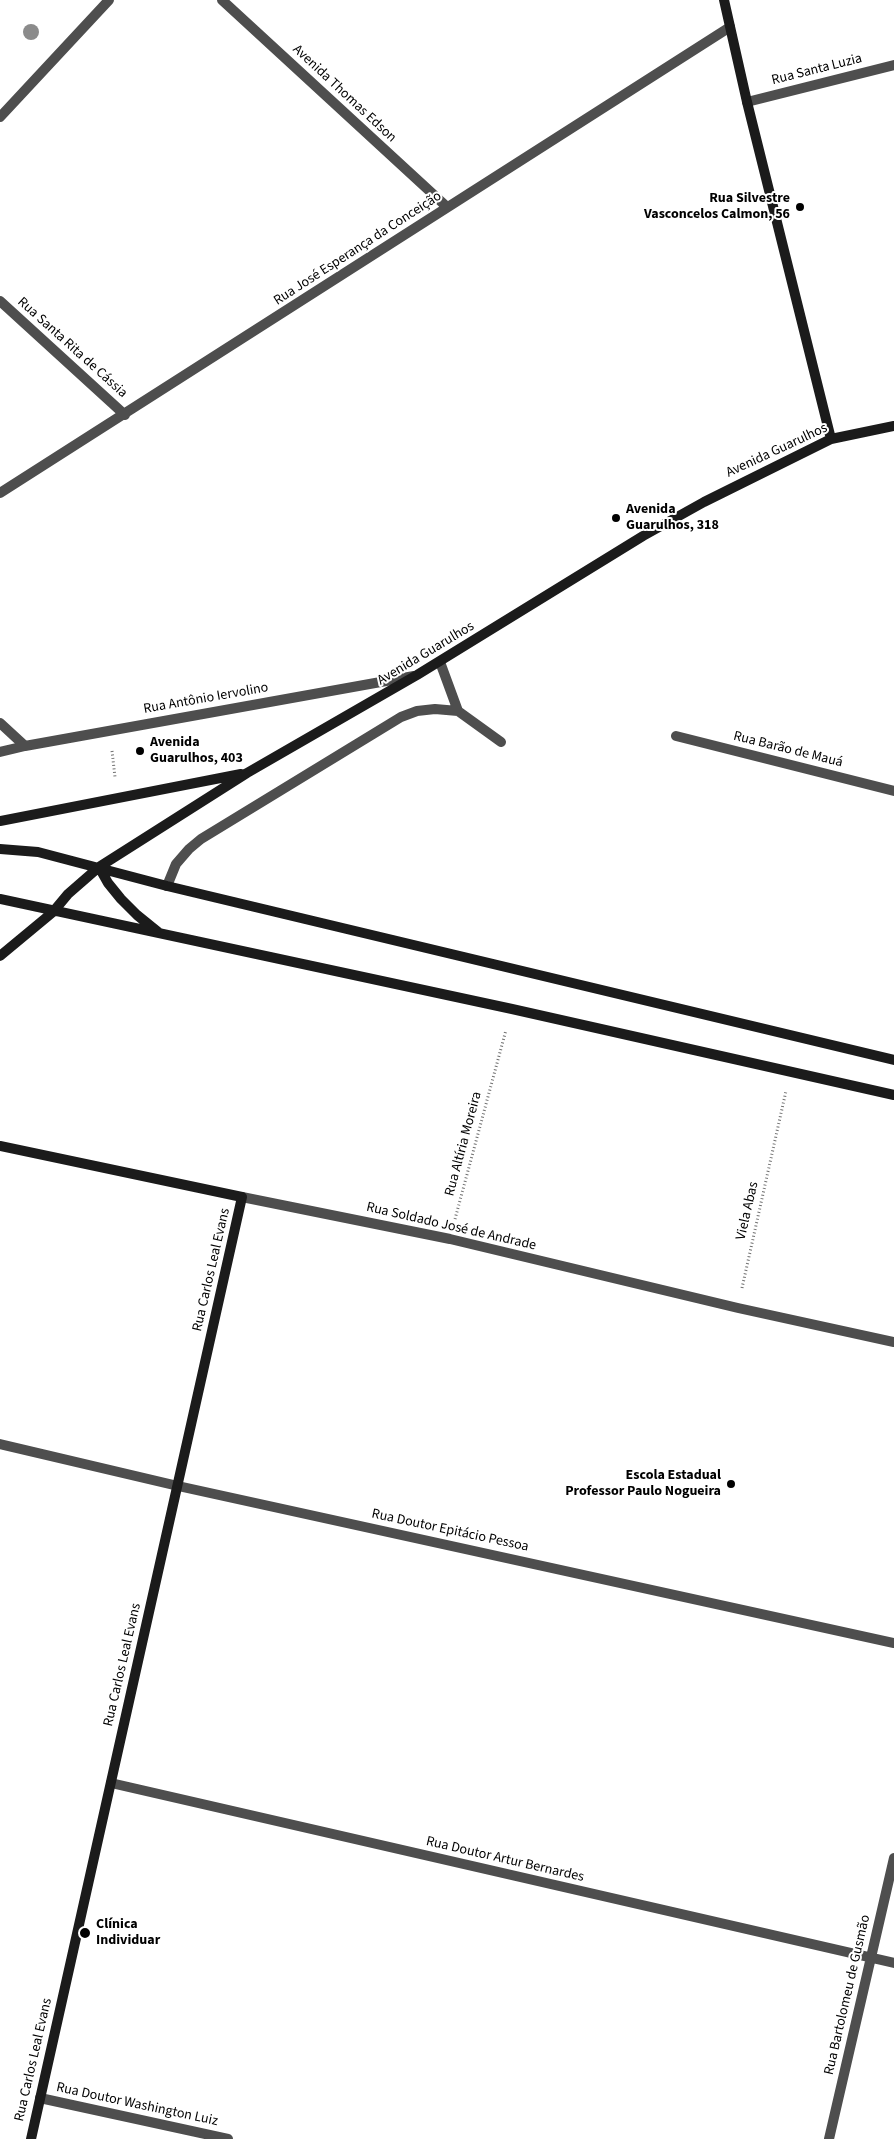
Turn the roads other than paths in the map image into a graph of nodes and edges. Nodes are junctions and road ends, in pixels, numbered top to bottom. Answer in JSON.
{"nodes":[{"id":1,"x":109,"y":0,"type":"edge"},
{"id":2,"x":222,"y":0,"type":"edge"},
{"id":3,"x":724,"y":0,"type":"edge"},
{"id":4,"x":730,"y":27,"type":"junction"},
{"id":5,"x":894,"y":65,"type":"edge"},
{"id":6,"x":747,"y":102,"type":"junction"},
{"id":7,"x":0,"y":117,"type":"edge"},
{"id":8,"x":447,"y":207,"type":"junction"},
{"id":9,"x":0,"y":301,"type":"edge"},
{"id":10,"x":125,"y":415,"type":"junction"},
{"id":11,"x":894,"y":426,"type":"edge"},
{"id":12,"x":831,"y":439,"type":"junction"},
{"id":13,"x":0,"y":493,"type":"edge"},
{"id":14,"x":440,"y":662,"type":"junction"},
{"id":15,"x":418,"y":675,"type":"junction"},
{"id":16,"x":458,"y":710,"type":"junction"},
{"id":17,"x":0,"y":723,"type":"edge"},
{"id":18,"x":676,"y":736,"type":"dead end"},
{"id":19,"x":501,"y":742,"type":"dead end"},
{"id":20,"x":25,"y":746,"type":"junction"},
{"id":21,"x":0,"y":752,"type":"edge"},
{"id":22,"x":246,"y":773,"type":"junction"},
{"id":23,"x":894,"y":791,"type":"edge"},
{"id":24,"x":0,"y":821,"type":"edge"},
{"id":25,"x":0,"y":849,"type":"edge"},
{"id":26,"x":99,"y":867,"type":"junction"},
{"id":27,"x":167,"y":886,"type":"junction"},
{"id":28,"x":0,"y":899,"type":"edge"},
{"id":29,"x":53,"y":912,"type":"junction"},
{"id":30,"x":161,"y":935,"type":"junction"},
{"id":31,"x":0,"y":956,"type":"edge"},
{"id":32,"x":894,"y":1060,"type":"edge"},
{"id":33,"x":894,"y":1095,"type":"edge"},
{"id":34,"x":0,"y":1146,"type":"edge"},
{"id":35,"x":242,"y":1196,"type":"junction"},
{"id":36,"x":894,"y":1342,"type":"edge"},
{"id":37,"x":0,"y":1444,"type":"edge"},
{"id":38,"x":178,"y":1486,"type":"junction"},
{"id":39,"x":894,"y":1643,"type":"edge"},
{"id":40,"x":111,"y":1783,"type":"junction"},
{"id":41,"x":894,"y":1858,"type":"edge"},
{"id":42,"x":870,"y":1958,"type":"junction"},
{"id":43,"x":894,"y":1964,"type":"edge"},
{"id":44,"x":40,"y":2098,"type":"junction"},
{"id":45,"x":31,"y":2139,"type":"edge"},
{"id":46,"x":228,"y":2139,"type":"edge"},
{"id":47,"x":829,"y":2139,"type":"edge"}],
"edges":[{"from":1,"to":7,"type":"street"},
{"from":2,"to":8,"type":"street","name":"Avenida Thomas Edson"},
{"from":3,"to":4,"type":"main road"},
{"from":4,"to":6,"type":"main road"},
{"from":4,"to":8,"type":"street","name":"Rua José Esperança da Conceição"},
{"from":5,"to":6,"type":"street","name":"Rua Santa Luzia"},
{"from":6,"to":12,"type":"main road"},
{"from":8,"to":10,"type":"street","name":"Rua José Esperança da Conceição"},
{"from":9,"to":10,"type":"street","name":"Rua Santa Rita de Cássia"},
{"from":10,"to":13,"type":"street","name":"Rua José Esperança da Conceição"},
{"from":11,"to":12,"type":"main road","name":"Avenida Guarulhos"},
{"from":12,"to":14,"type":"main road","name":"Avenida Guarulhos"},
{"from":14,"to":15,"type":"main road","name":"Avenida Guarulhos"},
{"from":14,"to":16,"type":"street"},
{"from":15,"to":20,"type":"street","name":"Rua Antônio Iervolino"},
{"from":15,"to":22,"type":"main road","name":"Avenida Guarulhos"},
{"from":16,"to":19,"type":"street"},
{"from":16,"to":27,"type":"street"},
{"from":17,"to":20,"type":"street"},
{"from":18,"to":23,"type":"street","name":"Rua Barão de Mauá"},
{"from":20,"to":21,"type":"street","name":"Rua Antônio Iervolino"},
{"from":22,"to":24,"type":"main road"},
{"from":22,"to":26,"type":"main road","name":"Avenida Guarulhos"},
{"from":25,"to":26,"type":"main road"},
{"from":26,"to":27,"type":"main road"},
{"from":26,"to":29,"type":"main road","name":"Avenida Guarulhos"},
{"from":26,"to":30,"type":"main road"},
{"from":27,"to":32,"type":"main road"},
{"from":28,"to":29,"type":"main road"},
{"from":29,"to":30,"type":"main road"},
{"from":29,"to":31,"type":"main road","name":"Avenida Guarulhos"},
{"from":30,"to":33,"type":"main road"},
{"from":34,"to":35,"type":"main road","name":"Rua Soldado José de Andrade"},
{"from":35,"to":36,"type":"street","name":"Rua Soldado José de Andrade"},
{"from":35,"to":38,"type":"main road","name":"Rua Carlos Leal Evans"},
{"from":37,"to":38,"type":"street","name":"Rua Doutor Epitácio Pessoa"},
{"from":38,"to":39,"type":"street","name":"Rua Doutor Epitácio Pessoa"},
{"from":38,"to":40,"type":"main road","name":"Rua Carlos Leal Evans"},
{"from":40,"to":42,"type":"street","name":"Rua Doutor Artur Bernardes"},
{"from":40,"to":44,"type":"main road","name":"Rua Carlos Leal Evans"},
{"from":41,"to":42,"type":"street","name":"Rua Bartolomeu de Gusmão"},
{"from":42,"to":43,"type":"street","name":"Rua Doutor Artur Bernardes"},
{"from":42,"to":47,"type":"street","name":"Rua Bartolomeu de Gusmão"},
{"from":44,"to":45,"type":"main road","name":"Rua Carlos Leal Evans"},
{"from":44,"to":46,"type":"street","name":"Rua Doutor Washington Luiz"}]}
